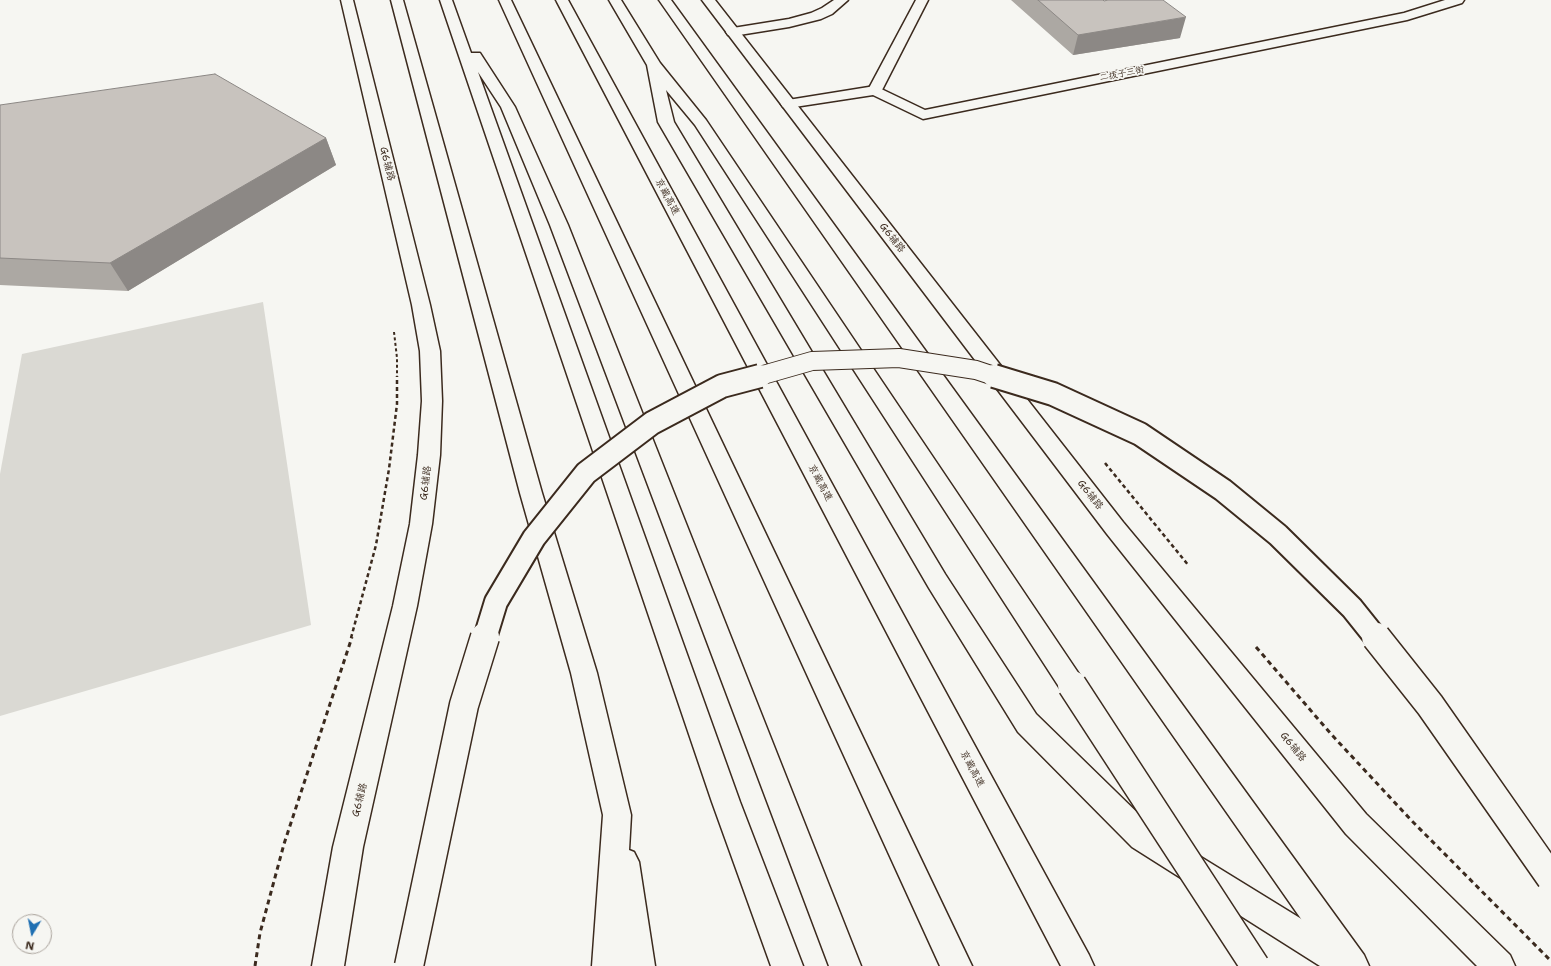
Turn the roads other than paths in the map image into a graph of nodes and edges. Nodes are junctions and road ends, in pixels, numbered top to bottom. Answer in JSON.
{"nodes":[{"id":1,"x":347,"y":0,"type":"edge"},
{"id":2,"x":398,"y":0,"type":"edge"},
{"id":3,"x":446,"y":0,"type":"edge"},
{"id":4,"x":504,"y":0,"type":"edge"},
{"id":5,"x":562,"y":0,"type":"edge"},
{"id":6,"x":615,"y":0,"type":"edge"},
{"id":7,"x":665,"y":0,"type":"edge"},
{"id":8,"x":708,"y":0,"type":"edge"},
{"id":9,"x":842,"y":0,"type":"edge"},
{"id":10,"x":922,"y":0,"type":"edge"},
{"id":11,"x":1458,"y":0,"type":"edge"},
{"id":12,"x":455,"y":25,"type":"junction"},
{"id":13,"x":733,"y":32,"type":"junction"},
{"id":14,"x":654,"y":65,"type":"junction"},
{"id":15,"x":875,"y":90,"type":"junction"},
{"id":16,"x":788,"y":104,"type":"junction"},
{"id":17,"x":617,"y":815,"type":"junction"},
{"id":18,"x":1551,"y":878,"type":"edge"},
{"id":19,"x":328,"y":966,"type":"edge"},
{"id":20,"x":409,"y":966,"type":"edge"},
{"id":21,"x":608,"y":966,"type":"edge"},
{"id":22,"x":638,"y":966,"type":"edge"},
{"id":23,"x":787,"y":966,"type":"edge"},
{"id":24,"x":845,"y":966,"type":"edge"},
{"id":25,"x":956,"y":966,"type":"edge"},
{"id":26,"x":1078,"y":966,"type":"edge"},
{"id":27,"x":1255,"y":966,"type":"edge"},
{"id":28,"x":1348,"y":966,"type":"edge"},
{"id":29,"x":1353,"y":966,"type":"edge"},
{"id":30,"x":1499,"y":966,"type":"edge"}],
"edges":[{"from":1,"to":19,"type":"main road","name":"G6辅路"},
{"from":2,"to":17,"type":"main road"},
{"from":3,"to":12,"type":"main road"},
{"from":4,"to":25,"type":"main road"},
{"from":5,"to":26,"type":"main road","name":"京藏高速"},
{"from":6,"to":14,"type":"main road"},
{"from":7,"to":29,"type":"main road"},
{"from":8,"to":13,"type":"main road","name":"G6辅路"},
{"from":9,"to":13,"type":"main road"},
{"from":10,"to":15,"type":"main road"},
{"from":11,"to":15,"type":"main road","name":"二拨子三街"},
{"from":12,"to":23,"type":"main road"},
{"from":12,"to":24,"type":"main road"},
{"from":13,"to":16,"type":"main road","name":"G6辅路"},
{"from":14,"to":27,"type":"main road","bridge":true},
{"from":14,"to":28,"type":"main road"},
{"from":15,"to":16,"type":"main road"},
{"from":16,"to":30,"type":"main road","name":"G6辅路"},
{"from":17,"to":21,"type":"main road"},
{"from":17,"to":22,"type":"main road"},
{"from":18,"to":20,"type":"main road","bridge":true}]}
